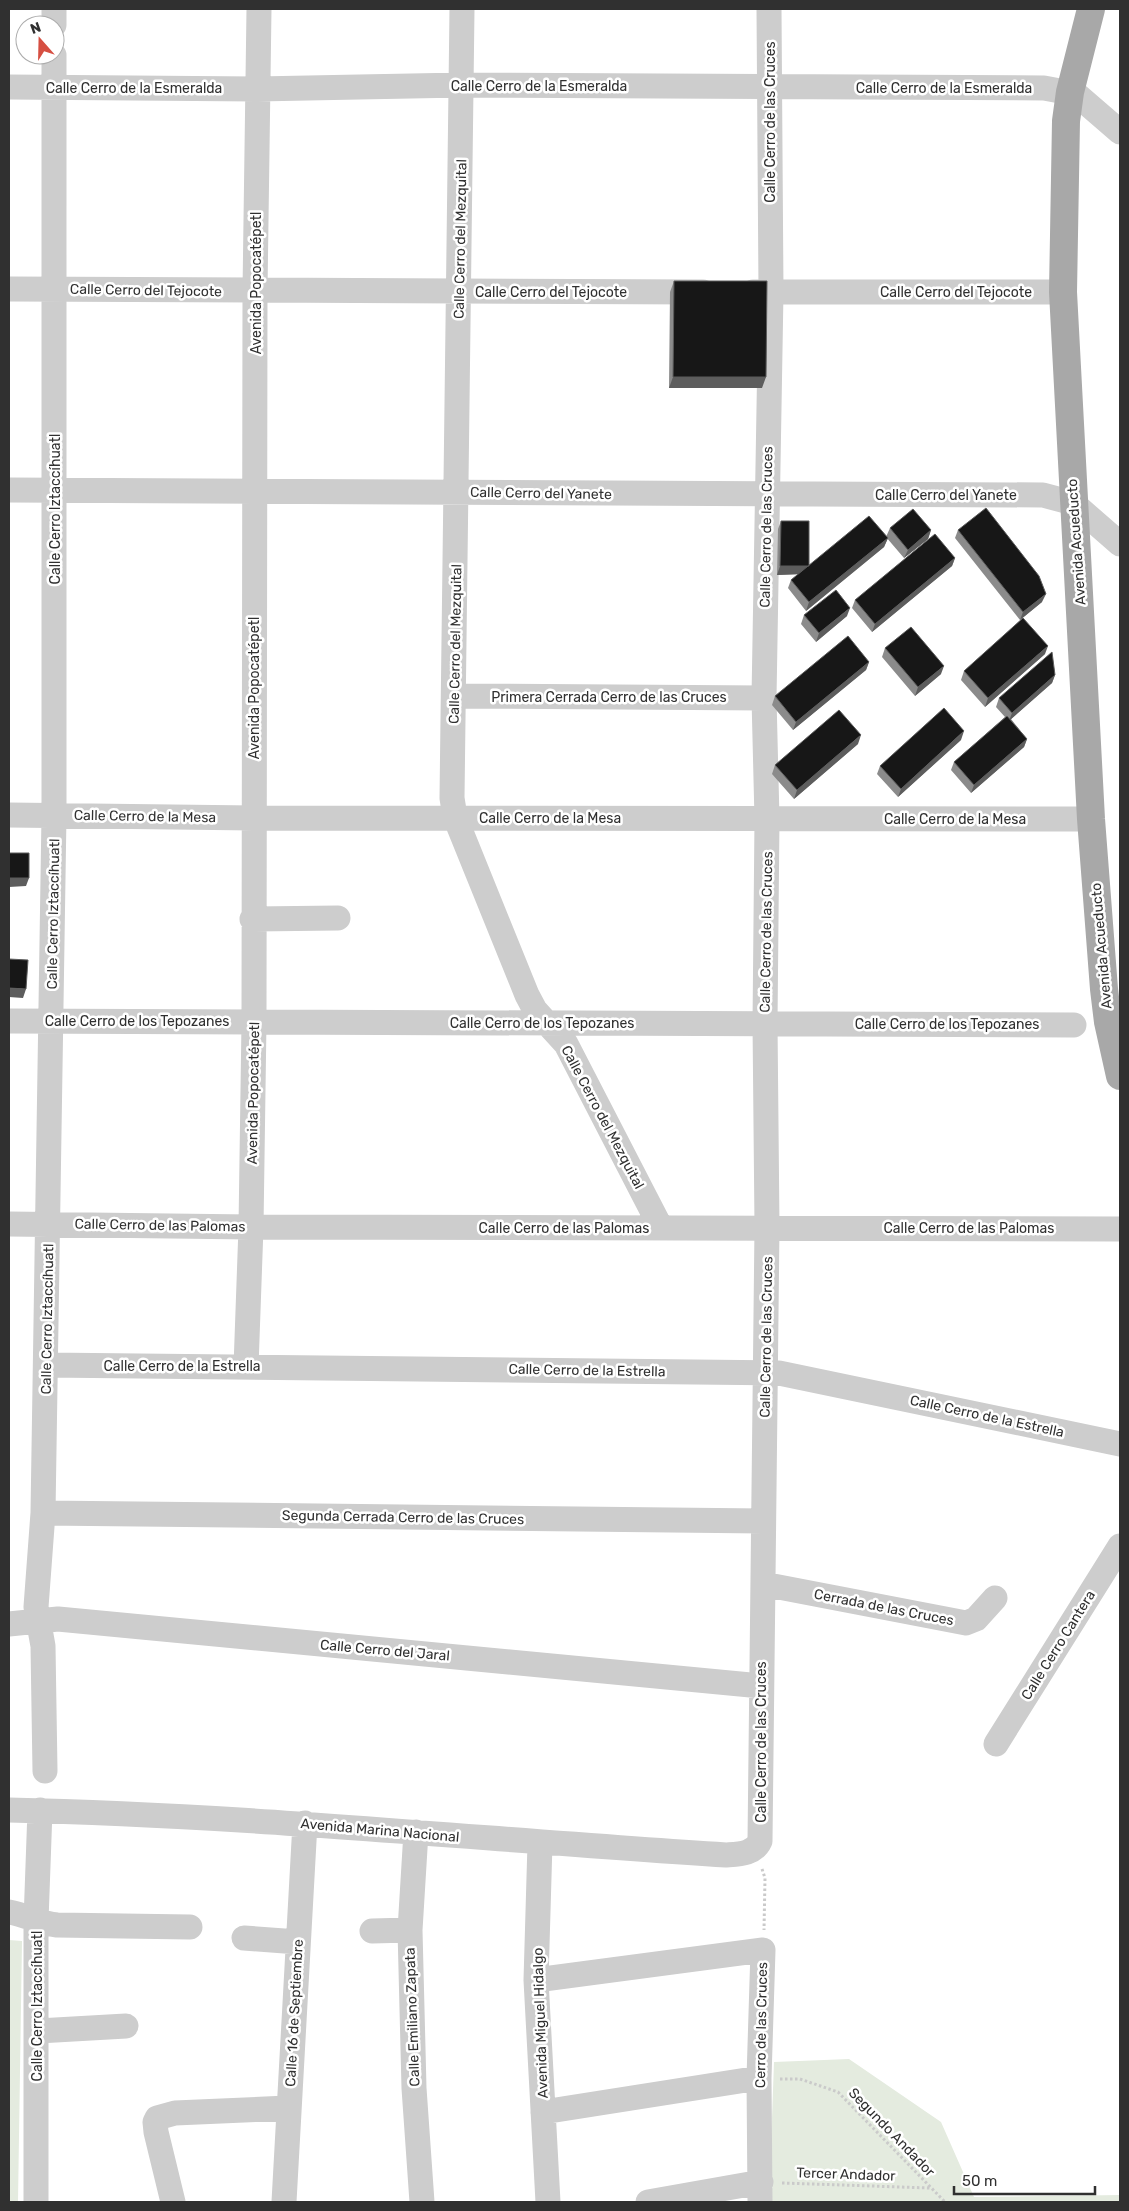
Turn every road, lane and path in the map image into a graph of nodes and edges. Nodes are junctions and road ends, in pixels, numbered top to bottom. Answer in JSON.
{"nodes":[{"id":1,"x":259,"y":9,"type":"edge"},
{"id":2,"x":462,"y":9,"type":"edge"},
{"id":3,"x":769,"y":9,"type":"edge"},
{"id":4,"x":1091,"y":9,"type":"edge"},
{"id":5,"x":54,"y":65,"type":"edge"},
{"id":6,"x":462,"y":85,"type":"junction"},
{"id":7,"x":9,"y":87,"type":"edge"},
{"id":8,"x":53,"y":87,"type":"junction"},
{"id":9,"x":257,"y":88,"type":"junction"},
{"id":10,"x":770,"y":88,"type":"junction"},
{"id":11,"x":1070,"y":92,"type":"junction"},
{"id":12,"x":1120,"y":132,"type":"edge"},
{"id":13,"x":9,"y":289,"type":"edge"},
{"id":14,"x":53,"y":289,"type":"junction"},
{"id":15,"x":255,"y":291,"type":"junction"},
{"id":16,"x":459,"y":292,"type":"junction"},
{"id":17,"x":770,"y":292,"type":"junction"},
{"id":18,"x":1063,"y":292,"type":"junction"},
{"id":19,"x":9,"y":490,"type":"edge"},
{"id":20,"x":56,"y":490,"type":"junction"},
{"id":21,"x":255,"y":491,"type":"junction"},
{"id":22,"x":456,"y":492,"type":"junction"},
{"id":23,"x":766,"y":495,"type":"junction"},
{"id":24,"x":1073,"y":503,"type":"junction"},
{"id":25,"x":1120,"y":544,"type":"edge"},
{"id":26,"x":454,"y":696,"type":"junction"},
{"id":27,"x":764,"y":698,"type":"junction"},
{"id":28,"x":9,"y":815,"type":"edge"},
{"id":29,"x":54,"y":815,"type":"junction"},
{"id":30,"x":455,"y":817,"type":"junction"},
{"id":31,"x":254,"y":818,"type":"junction"},
{"id":32,"x":767,"y":819,"type":"junction"},
{"id":33,"x":1091,"y":820,"type":"junction"},
{"id":34,"x":338,"y":918,"type":"dead end"},
{"id":35,"x":252,"y":919,"type":"junction"},
{"id":36,"x":9,"y":1021,"type":"edge"},
{"id":37,"x":51,"y":1021,"type":"junction"},
{"id":38,"x":254,"y":1022,"type":"junction"},
{"id":39,"x":546,"y":1023,"type":"junction"},
{"id":40,"x":766,"y":1023,"type":"junction"},
{"id":41,"x":1074,"y":1025,"type":"dead end"},
{"id":42,"x":1120,"y":1076,"type":"edge"},
{"id":43,"x":9,"y":1224,"type":"edge"},
{"id":44,"x":49,"y":1224,"type":"junction"},
{"id":45,"x":251,"y":1227,"type":"junction"},
{"id":46,"x":767,"y":1227,"type":"junction"},
{"id":47,"x":661,"y":1228,"type":"junction"},
{"id":48,"x":1120,"y":1229,"type":"edge"},
{"id":49,"x":46,"y":1365,"type":"junction"},
{"id":50,"x":246,"y":1366,"type":"junction"},
{"id":51,"x":766,"y":1372,"type":"junction"},
{"id":52,"x":1120,"y":1444,"type":"edge"},
{"id":53,"x":43,"y":1513,"type":"junction"},
{"id":54,"x":763,"y":1521,"type":"junction"},
{"id":55,"x":1120,"y":1546,"type":"edge"},
{"id":56,"x":763,"y":1584,"type":"junction"},
{"id":57,"x":995,"y":1598,"type":"dead end"},
{"id":58,"x":39,"y":1620,"type":"junction"},
{"id":59,"x":9,"y":1624,"type":"edge"},
{"id":60,"x":761,"y":1686,"type":"junction"},
{"id":61,"x":996,"y":1744,"type":"dead end"},
{"id":62,"x":45,"y":1771,"type":"dead end"},
{"id":63,"x":9,"y":1810,"type":"edge"},
{"id":64,"x":40,"y":1810,"type":"junction"},
{"id":65,"x":305,"y":1823,"type":"junction"},
{"id":66,"x":416,"y":1832,"type":"junction"},
{"id":67,"x":540,"y":1844,"type":"junction"},
{"id":68,"x":751,"y":1851,"type":"junction"},
{"id":69,"x":9,"y":1912,"type":"edge"},
{"id":70,"x":36,"y":1921,"type":"junction"},
{"id":71,"x":190,"y":1927,"type":"dead end"},
{"id":72,"x":410,"y":1930,"type":"junction"},
{"id":73,"x":372,"y":1932,"type":"dead end"},
{"id":74,"x":244,"y":1938,"type":"dead end"},
{"id":75,"x":298,"y":1942,"type":"junction"},
{"id":76,"x":763,"y":1950,"type":"junction"},
{"id":77,"x":536,"y":1980,"type":"junction"},
{"id":78,"x":126,"y":2026,"type":"dead end"},
{"id":79,"x":38,"y":2031,"type":"junction"},
{"id":80,"x":759,"y":2078,"type":"junction"},
{"id":81,"x":288,"y":2108,"type":"junction"},
{"id":82,"x":543,"y":2112,"type":"junction"},
{"id":83,"x":931,"y":2188,"type":"junction"},
{"id":84,"x":760,"y":2192,"type":"edge"},
{"id":85,"x":36,"y":2202,"type":"edge"},
{"id":86,"x":173,"y":2202,"type":"edge"},
{"id":87,"x":284,"y":2202,"type":"edge"},
{"id":88,"x":422,"y":2202,"type":"edge"},
{"id":89,"x":548,"y":2202,"type":"edge"},
{"id":90,"x":648,"y":2202,"type":"edge"},
{"id":91,"x":945,"y":2202,"type":"edge"}],
"edges":[{"from":1,"to":9,"type":"street","name":"Avenida Popocatépetl"},
{"from":2,"to":6,"type":"street","name":"Calle Cerro del Mezquital"},
{"from":3,"to":10,"type":"street","name":"Calle Cerro de las Cruces"},
{"from":4,"to":11,"type":"main road","name":"Avenida Acueducto"},
{"from":5,"to":8,"type":"street","name":"Calle Cerro Iztaccíhuatl"},
{"from":6,"to":9,"type":"street","name":"Calle Cerro de la Esmeralda"},
{"from":6,"to":10,"type":"street","name":"Calle Cerro de la Esmeralda"},
{"from":6,"to":16,"type":"street","name":"Calle Cerro del Mezquital"},
{"from":7,"to":8,"type":"street","name":"Calle Cerro de la Esmeralda"},
{"from":8,"to":9,"type":"street","name":"Calle Cerro de la Esmeralda"},
{"from":8,"to":14,"type":"street","name":"Calle Cerro Iztaccíhuatl"},
{"from":9,"to":15,"type":"street","name":"Avenida Popocatépetl"},
{"from":10,"to":11,"type":"street","name":"Calle Cerro de la Esmeralda"},
{"from":10,"to":17,"type":"street","name":"Calle Cerro de las Cruces"},
{"from":11,"to":12,"type":"street"},
{"from":11,"to":18,"type":"main road","name":"Avenida Acueducto"},
{"from":13,"to":14,"type":"street","name":"Calle Cerro del Tejocote"},
{"from":14,"to":15,"type":"street","name":"Calle Cerro del Tejocote"},
{"from":14,"to":20,"type":"street","name":"Calle Cerro Iztaccíhuatl"},
{"from":15,"to":16,"type":"street","name":"Calle Cerro del Tejocote"},
{"from":15,"to":21,"type":"street","name":"Avenida Popocatépetl"},
{"from":16,"to":17,"type":"street","name":"Calle Cerro del Tejocote"},
{"from":16,"to":22,"type":"street","name":"Calle Cerro del Mezquital"},
{"from":17,"to":18,"type":"street","name":"Calle Cerro del Tejocote"},
{"from":17,"to":23,"type":"street","name":"Calle Cerro de las Cruces"},
{"from":18,"to":24,"type":"main road","name":"Avenida Acueducto"},
{"from":19,"to":20,"type":"street","name":"Calle Cerro del Yanete"},
{"from":20,"to":21,"type":"street","name":"Calle Cerro del Yanete"},
{"from":20,"to":29,"type":"street","name":"Calle Cerro Iztaccíhuatl"},
{"from":21,"to":22,"type":"street","name":"Calle Cerro del Yanete"},
{"from":21,"to":31,"type":"street","name":"Avenida Popocatépetl"},
{"from":22,"to":23,"type":"street","name":"Calle Cerro del Yanete"},
{"from":22,"to":26,"type":"street","name":"Calle Cerro del Mezquital"},
{"from":23,"to":24,"type":"street","name":"Calle Cerro del Yanete"},
{"from":23,"to":27,"type":"street","name":"Calle Cerro de las Cruces"},
{"from":24,"to":25,"type":"street"},
{"from":24,"to":33,"type":"main road","name":"Avenida Acueducto"},
{"from":26,"to":27,"type":"street","name":"Primera Cerrada Cerro de las Cruces"},
{"from":26,"to":30,"type":"street","name":"Calle Cerro del Mezquital"},
{"from":27,"to":32,"type":"street","name":"Calle Cerro de las Cruces"},
{"from":28,"to":29,"type":"street","name":"Calle Cerro de la Mesa"},
{"from":29,"to":31,"type":"street","name":"Calle Cerro de la Mesa"},
{"from":29,"to":37,"type":"street","name":"Calle Cerro Iztaccíhuatl"},
{"from":30,"to":31,"type":"street","name":"Calle Cerro de la Mesa"},
{"from":30,"to":32,"type":"street","name":"Calle Cerro de la Mesa"},
{"from":30,"to":39,"type":"street","name":"Calle Cerro del Mezquital"},
{"from":31,"to":35,"type":"street","name":"Avenida Popocatépetl"},
{"from":32,"to":33,"type":"street","name":"Calle Cerro de la Mesa"},
{"from":32,"to":40,"type":"street","name":"Calle Cerro de las Cruces"},
{"from":33,"to":42,"type":"main road","name":"Avenida Acueducto"},
{"from":34,"to":35,"type":"street"},
{"from":35,"to":38,"type":"street","name":"Avenida Popocatépetl"},
{"from":36,"to":37,"type":"street","name":"Calle Cerro de los Tepozanes"},
{"from":37,"to":38,"type":"street","name":"Calle Cerro de los Tepozanes"},
{"from":37,"to":44,"type":"street","name":"Calle Cerro Iztaccíhuatl"},
{"from":38,"to":39,"type":"street","name":"Calle Cerro de los Tepozanes"},
{"from":38,"to":45,"type":"street","name":"Avenida Popocatépetl"},
{"from":39,"to":40,"type":"street","name":"Calle Cerro de los Tepozanes"},
{"from":39,"to":47,"type":"street","name":"Calle Cerro del Mezquital"},
{"from":40,"to":41,"type":"street","name":"Calle Cerro de los Tepozanes"},
{"from":40,"to":46,"type":"street","name":"Calle Cerro de las Cruces"},
{"from":43,"to":44,"type":"street","name":"Calle Cerro de las Palomas"},
{"from":44,"to":45,"type":"street","name":"Calle Cerro de las Palomas"},
{"from":44,"to":49,"type":"street","name":"Calle Cerro Iztaccíhuatl"},
{"from":45,"to":47,"type":"street","name":"Calle Cerro de las Palomas"},
{"from":45,"to":50,"type":"street","name":"Avenida Popocatépetl"},
{"from":46,"to":47,"type":"street","name":"Calle Cerro de las Palomas"},
{"from":46,"to":48,"type":"street","name":"Calle Cerro de las Palomas"},
{"from":46,"to":51,"type":"street","name":"Calle Cerro de las Cruces"},
{"from":49,"to":50,"type":"street","name":"Calle Cerro de la Estrella"},
{"from":49,"to":53,"type":"street","name":"Calle Cerro Iztaccíhuatl"},
{"from":50,"to":51,"type":"street","name":"Calle Cerro de la Estrella"},
{"from":51,"to":52,"type":"street","name":"Calle Cerro de la Estrella"},
{"from":51,"to":54,"type":"street","name":"Calle Cerro de las Cruces"},
{"from":53,"to":54,"type":"street","name":"Segunda Cerrada Cerro de las Cruces"},
{"from":53,"to":58,"type":"street","name":"Calle Cerro Iztaccíhuatl"},
{"from":54,"to":56,"type":"street","name":"Calle Cerro de las Cruces"},
{"from":55,"to":61,"type":"street","name":"Calle Cerro Cantera"},
{"from":56,"to":57,"type":"street","name":"Cerrada de las Cruces"},
{"from":56,"to":60,"type":"street","name":"Calle Cerro de las Cruces"},
{"from":58,"to":59,"type":"street","name":"Calle Cerro del Jaral"},
{"from":58,"to":60,"type":"street","name":"Calle Cerro del Jaral"},
{"from":58,"to":62,"type":"street","name":"Calle Cerro Iztaccíhuatl"},
{"from":60,"to":68,"type":"street","name":"Calle Cerro de las Cruces"},
{"from":63,"to":64,"type":"street","name":"Avenida Marina Nacional"},
{"from":64,"to":65,"type":"street","name":"Avenida Marina Nacional"},
{"from":64,"to":70,"type":"street","name":"Calle Cerro Iztaccíhuatl"},
{"from":65,"to":66,"type":"street","name":"Avenida Marina Nacional"},
{"from":65,"to":75,"type":"street","name":"Calle 16 de Septiembre"},
{"from":66,"to":67,"type":"street","name":"Avenida Marina Nacional"},
{"from":66,"to":72,"type":"street","name":"Calle Emiliano Zapata"},
{"from":67,"to":68,"type":"street","name":"Avenida Marina Nacional"},
{"from":67,"to":77,"type":"street","name":"Avenida Miguel Hidalgo"},
{"from":68,"to":76,"type":"path","name":"Cerro de las Cruces"},
{"from":69,"to":70,"type":"street"},
{"from":70,"to":71,"type":"street"},
{"from":70,"to":79,"type":"street","name":"Calle Cerro Iztaccíhuatl"},
{"from":72,"to":73,"type":"street"},
{"from":72,"to":88,"type":"street","name":"Calle Emiliano Zapata"},
{"from":74,"to":75,"type":"street"},
{"from":75,"to":81,"type":"street","name":"Calle 16 de Septiembre"},
{"from":76,"to":77,"type":"street"},
{"from":76,"to":80,"type":"street","name":"Cerro de las Cruces"},
{"from":77,"to":82,"type":"street","name":"Avenida Miguel Hidalgo"},
{"from":78,"to":79,"type":"street"},
{"from":79,"to":85,"type":"street","name":"Calle Cerro Iztaccíhuatl"},
{"from":80,"to":82,"type":"street"},
{"from":80,"to":83,"type":"path","name":"Segundo Andador"},
{"from":80,"to":84,"type":"street","name":"Cerro de las Cruces"},
{"from":81,"to":86,"type":"street"},
{"from":81,"to":87,"type":"street","name":"Calle 16 de Septiembre"},
{"from":82,"to":89,"type":"street","name":"Avenida Miguel Hidalgo"},
{"from":83,"to":84,"type":"path","name":"Tercer Andador"},
{"from":83,"to":91,"type":"path","name":"Segundo Andador"},
{"from":84,"to":90,"type":"street"}]}
